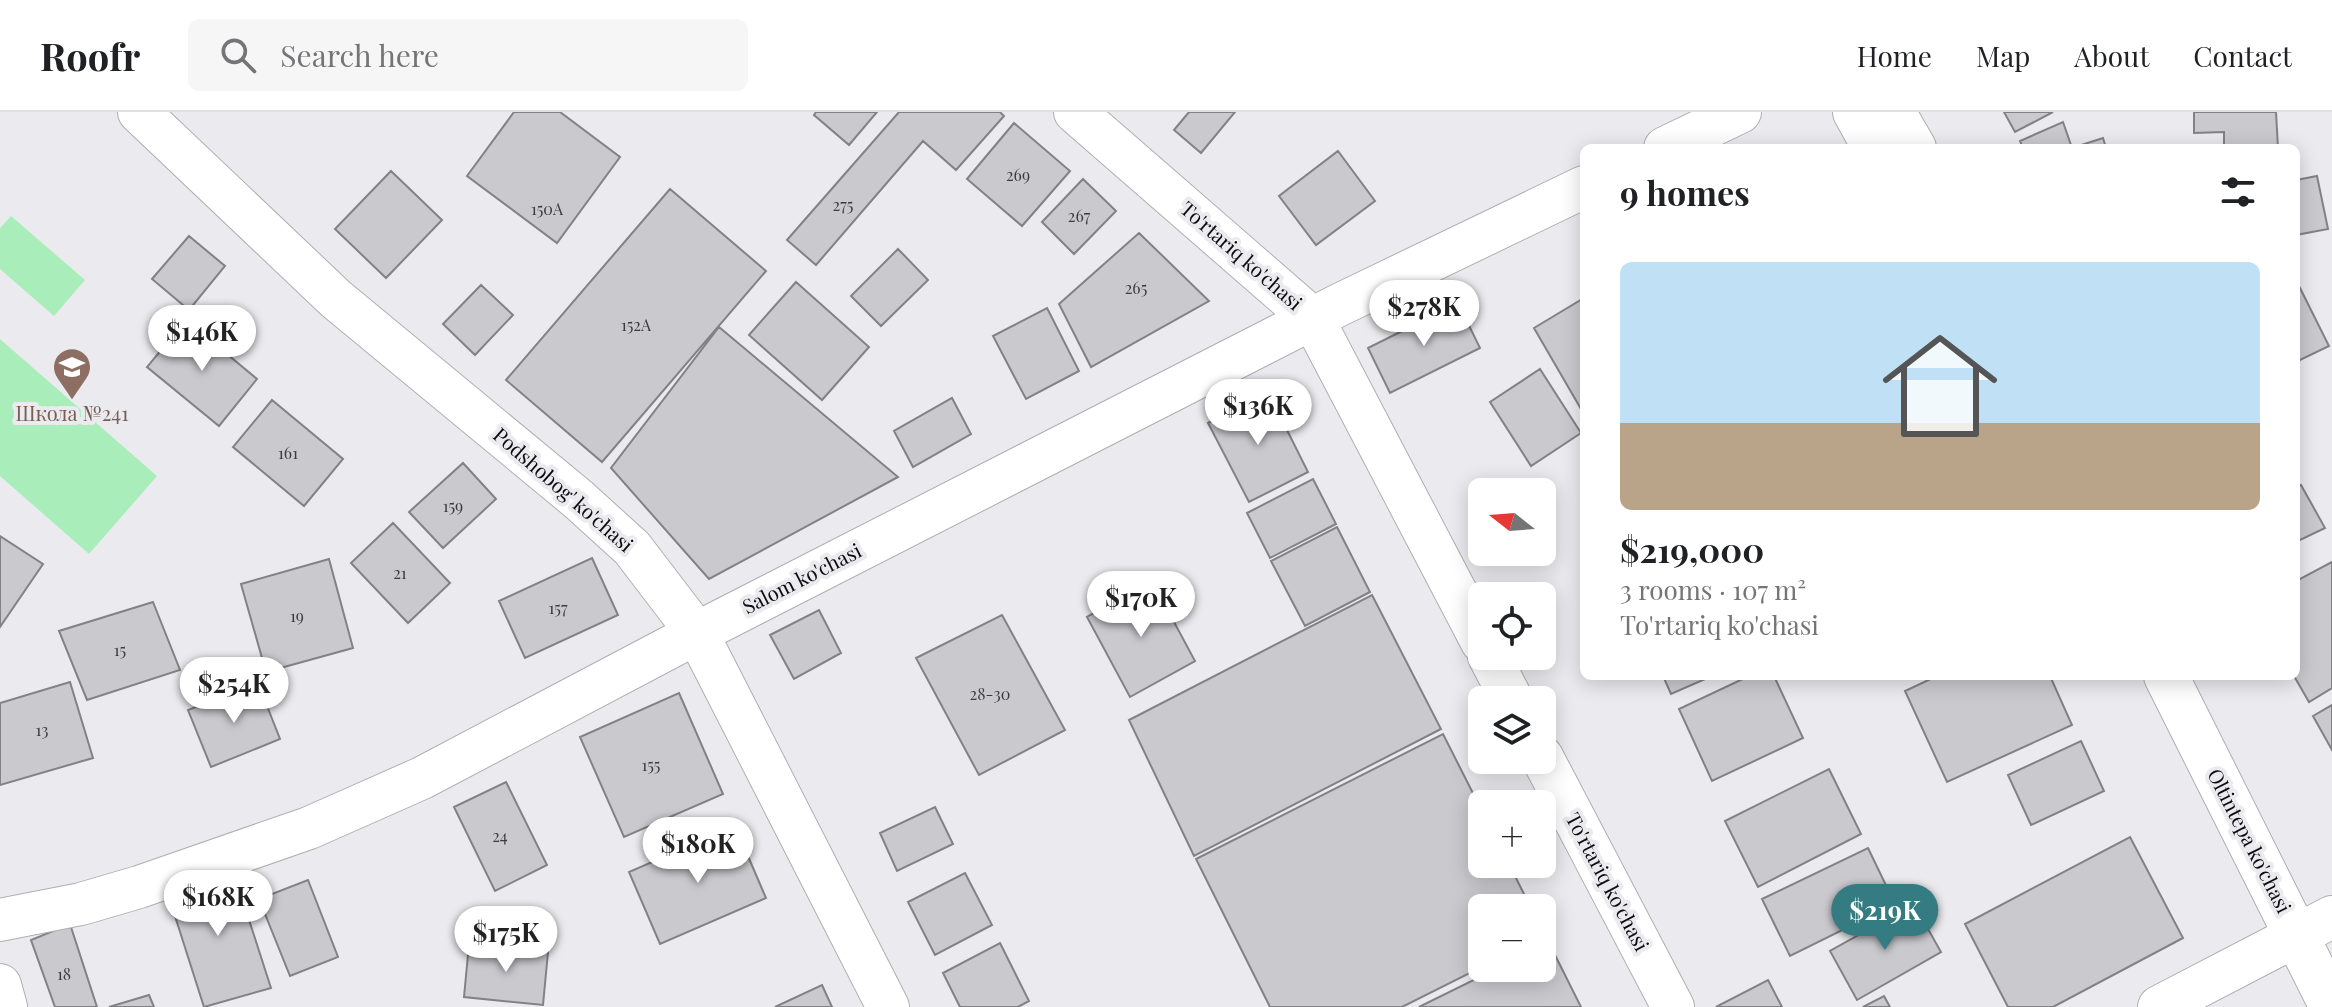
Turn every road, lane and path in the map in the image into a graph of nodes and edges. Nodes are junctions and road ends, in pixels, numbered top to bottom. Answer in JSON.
{"nodes":[{"id":1,"x":139,"y":112,"type":"edge"},
{"id":2,"x":1075,"y":112,"type":"edge"},
{"id":3,"x":1740,"y":112,"type":"edge"},
{"id":4,"x":1855,"y":112,"type":"edge"},
{"id":5,"x":1893,"y":112,"type":"edge"},
{"id":6,"x":1673,"y":144,"type":"edge"},
{"id":7,"x":1873,"y":144,"type":"edge"},
{"id":8,"x":1912,"y":144,"type":"edge"},
{"id":9,"x":1580,"y":189,"type":"edge"},
{"id":10,"x":1313,"y":319,"type":"junction"},
{"id":11,"x":1468,"y":615,"type":"edge"},
{"id":12,"x":697,"y":633,"type":"junction"},
{"id":13,"x":2168,"y":680,"type":"edge"},
{"id":14,"x":2195,"y":680,"type":"edge"},
{"id":15,"x":1551,"y":774,"type":"edge"},
{"id":16,"x":0,"y":920,"type":"edge"},
{"id":17,"x":2320,"y":931,"type":"edge"},
{"id":18,"x":0,"y":985,"type":"edge"},
{"id":19,"x":6,"y":1007,"type":"edge"},
{"id":20,"x":888,"y":1007,"type":"edge"},
{"id":21,"x":1673,"y":1007,"type":"edge"},
{"id":22,"x":2159,"y":1007,"type":"edge"},
{"id":23,"x":2332,"y":1007,"type":"edge"}],
"edges":[{"from":1,"to":12,"type":"street","name":"Podshobog' ko'chasi"},
{"from":2,"to":10,"type":"street","name":"To'rtariq ko'chasi"},
{"from":3,"to":6,"type":"street"},
{"from":4,"to":7,"type":"main road"},
{"from":5,"to":8,"type":"main road"},
{"from":9,"to":10,"type":"street","name":"Salom ko'chasi"},
{"from":10,"to":11,"type":"street","name":"To'rtariq ko'chasi"},
{"from":10,"to":12,"type":"street","name":"Salom ko'chasi"},
{"from":12,"to":16,"type":"street","name":"Salom ko'chasi"},
{"from":12,"to":20,"type":"street","name":"Podshobog' ko'chasi"},
{"from":13,"to":17,"type":"main road","name":"Oltintepa ko'chasi"},
{"from":14,"to":17,"type":"main road","name":"Oltintepa ko'chasi"},
{"from":15,"to":21,"type":"street","name":"To'rtariq ko'chasi"},
{"from":17,"to":22,"type":"street"},
{"from":17,"to":23,"type":"main road","name":"Oltintepa ko'chasi"},
{"from":18,"to":19,"type":"street"}]}
